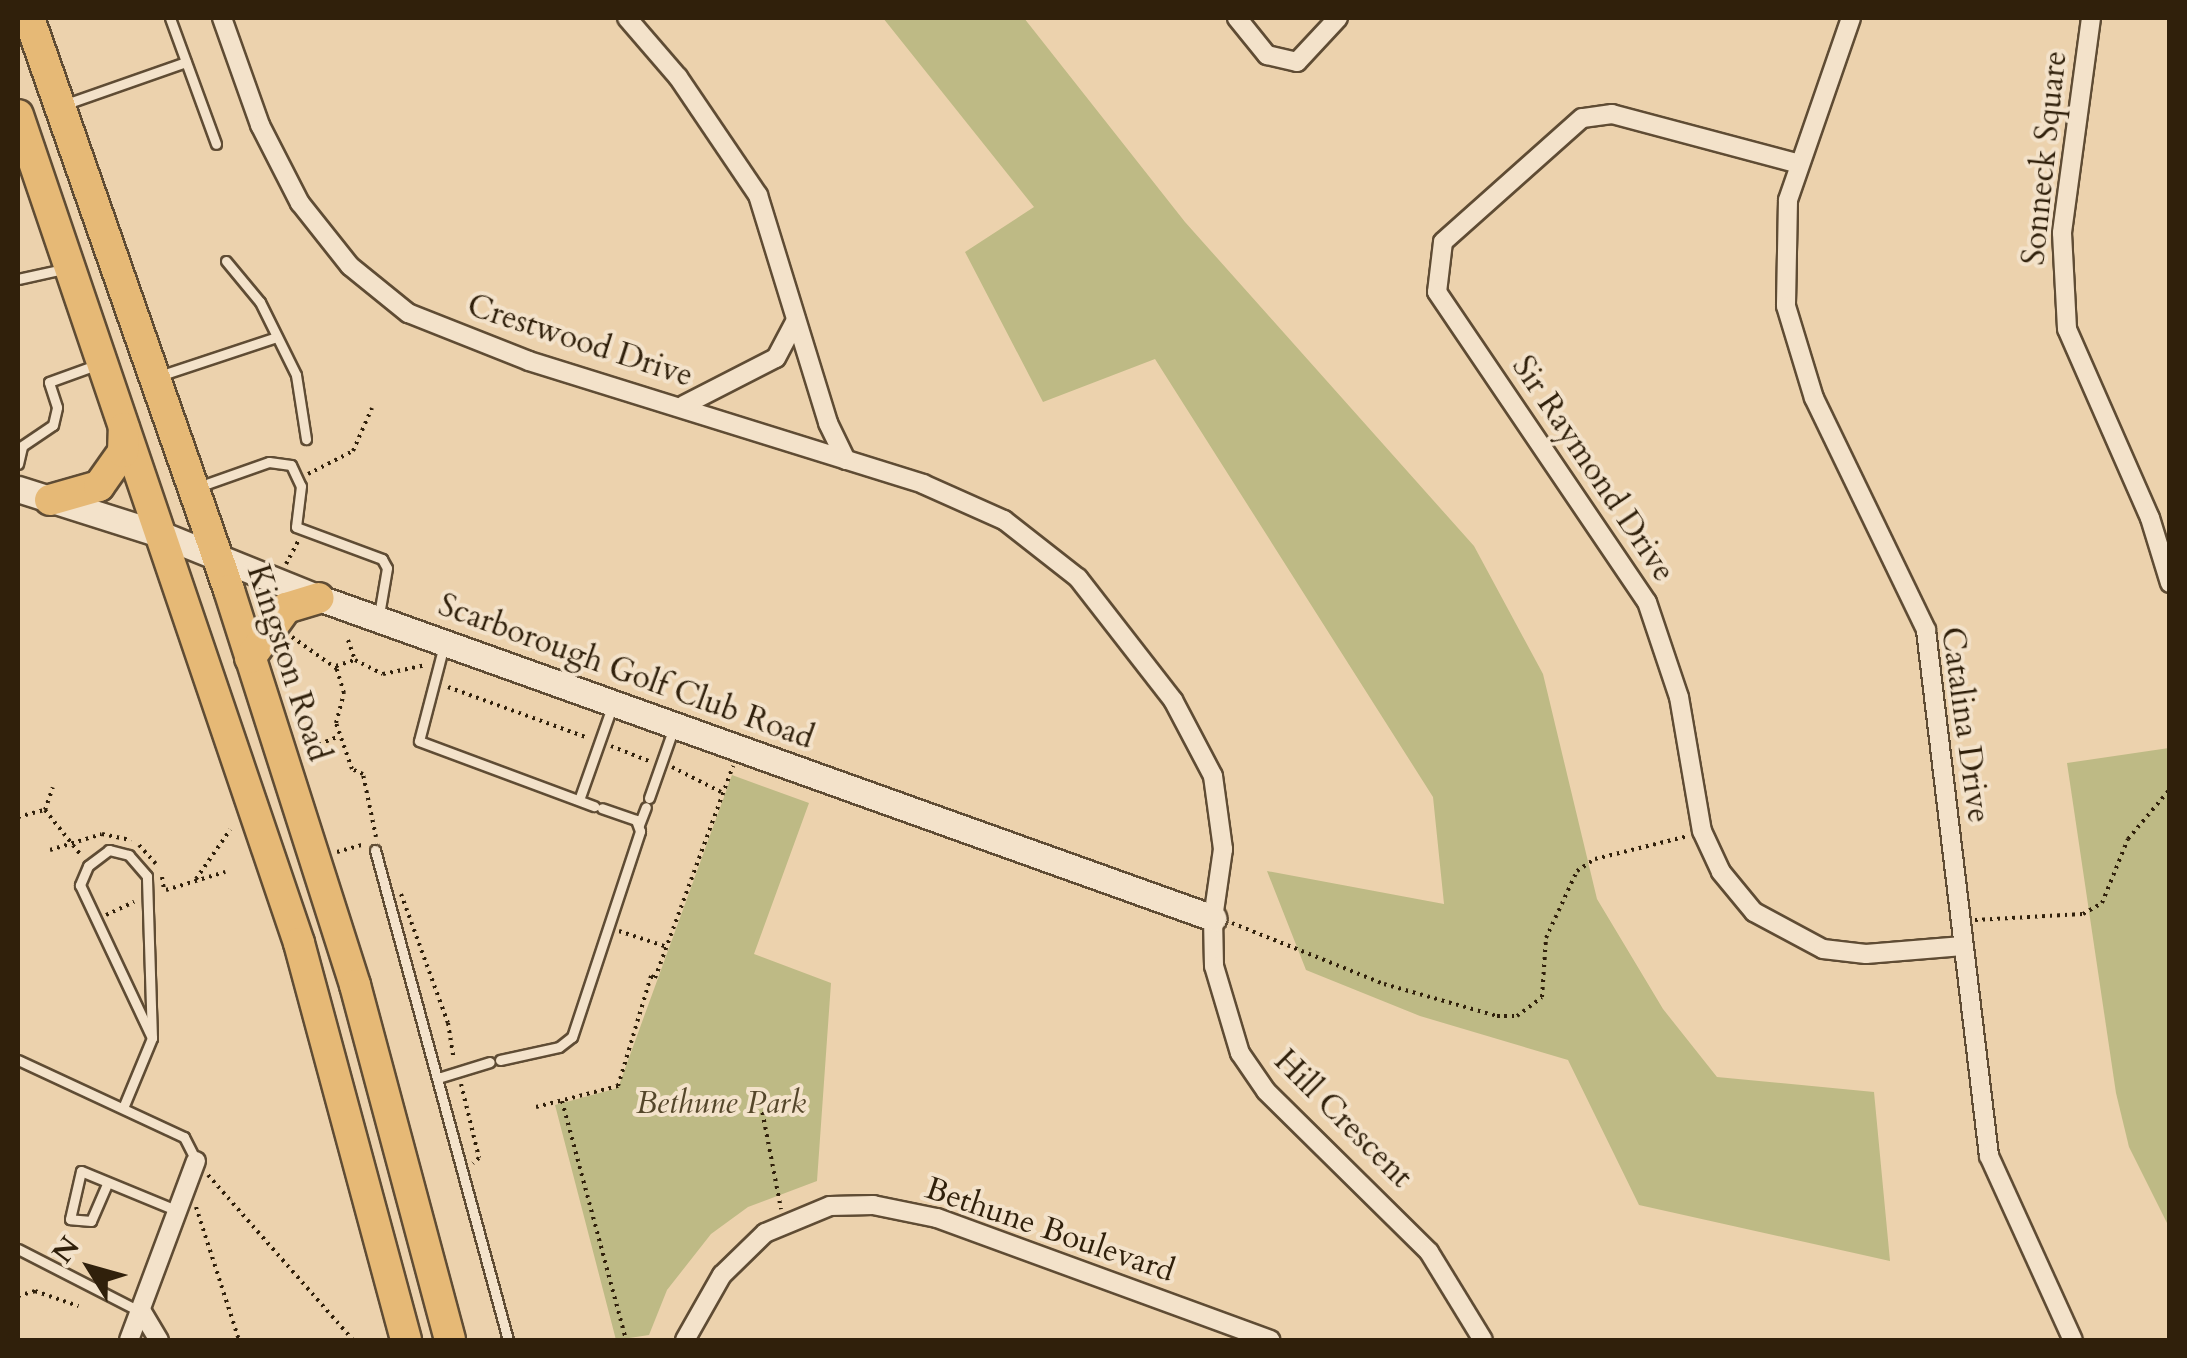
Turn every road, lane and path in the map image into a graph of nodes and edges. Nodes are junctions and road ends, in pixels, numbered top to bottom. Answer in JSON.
{"nodes":[{"id":1,"x":28,"y":18,"type":"edge"},
{"id":2,"x":170,"y":18,"type":"edge"},
{"id":3,"x":222,"y":18,"type":"edge"},
{"id":4,"x":627,"y":18,"type":"edge"},
{"id":5,"x":1237,"y":18,"type":"edge"},
{"id":6,"x":1338,"y":18,"type":"edge"},
{"id":7,"x":1851,"y":18,"type":"edge"},
{"id":8,"x":2091,"y":18,"type":"edge"},
{"id":9,"x":186,"y":62,"type":"junction"},
{"id":10,"x":60,"y":106,"type":"junction"},
{"id":11,"x":18,"y":115,"type":"edge"},
{"id":12,"x":216,"y":144,"type":"dead end"},
{"id":13,"x":1796,"y":163,"type":"junction"},
{"id":14,"x":226,"y":261,"type":"dead end"},
{"id":15,"x":70,"y":267,"type":"junction"},
{"id":16,"x":18,"y":278,"type":"edge"},
{"id":17,"x":796,"y":320,"type":"junction"},
{"id":18,"x":277,"y":337,"type":"junction"},
{"id":19,"x":104,"y":362,"type":"junction"},
{"id":20,"x":152,"y":378,"type":"junction"},
{"id":21,"x":684,"y":404,"type":"junction"},
{"id":22,"x":372,"y":408,"type":"dead end"},
{"id":23,"x":124,"y":420,"type":"junction"},
{"id":24,"x":306,"y":439,"type":"dead end"},
{"id":25,"x":20,"y":446,"type":"edge"},
{"id":26,"x":846,"y":460,"type":"junction"},
{"id":27,"x":18,"y":464,"type":"edge"},
{"id":28,"x":299,"y":478,"type":"junction"},
{"id":29,"x":18,"y":488,"type":"edge"},
{"id":30,"x":191,"y":489,"type":"junction"},
{"id":31,"x":50,"y":500,"type":"junction"},
{"id":32,"x":303,"y":534,"type":"junction"},
{"id":33,"x":163,"y":535,"type":"junction"},
{"id":34,"x":216,"y":556,"type":"junction"},
{"id":35,"x":286,"y":564,"type":"dead end"},
{"id":36,"x":2170,"y":584,"type":"edge"},
{"id":37,"x":319,"y":598,"type":"junction"},
{"id":38,"x":378,"y":618,"type":"junction"},
{"id":39,"x":272,"y":623,"type":"junction"},
{"id":40,"x":348,"y":640,"type":"dead end"},
{"id":41,"x":445,"y":641,"type":"junction"},
{"id":42,"x":250,"y":658,"type":"junction"},
{"id":43,"x":355,"y":660,"type":"junction"},
{"id":44,"x":337,"y":669,"type":"junction"},
{"id":45,"x":438,"y":671,"type":"junction"},
{"id":46,"x":434,"y":682,"type":"junction"},
{"id":47,"x":613,"y":702,"type":"junction"},
{"id":48,"x":675,"y":725,"type":"junction"},
{"id":49,"x":340,"y":737,"type":"junction"},
{"id":50,"x":599,"y":742,"type":"junction"},
{"id":51,"x":740,"y":748,"type":"junction"},
{"id":52,"x":305,"y":750,"type":"dead end"},
{"id":53,"x":54,"y":786,"type":"dead end"},
{"id":54,"x":2170,"y":789,"type":"edge"},
{"id":55,"x":579,"y":800,"type":"junction"},
{"id":56,"x":45,"y":810,"type":"junction"},
{"id":57,"x":18,"y":817,"type":"edge"},
{"id":58,"x":639,"y":825,"type":"junction"},
{"id":59,"x":230,"y":830,"type":"dead end"},
{"id":60,"x":1702,"y":831,"type":"junction"},
{"id":61,"x":376,"y":846,"type":"joint"},
{"id":62,"x":349,"y":848,"type":"dead end"},
{"id":63,"x":338,"y":852,"type":"dead end"},
{"id":64,"x":88,"y":866,"type":"junction"},
{"id":65,"x":194,"y":881,"type":"dead end"},
{"id":66,"x":1213,"y":918,"type":"junction"},
{"id":67,"x":1961,"y":921,"type":"junction"},
{"id":68,"x":608,"y":927,"type":"junction"},
{"id":69,"x":1963,"y":946,"type":"junction"},
{"id":70,"x":667,"y":947,"type":"junction"},
{"id":71,"x":152,"y":1038,"type":"junction"},
{"id":72,"x":18,"y":1060,"type":"edge"},
{"id":73,"x":438,"y":1078,"type":"junction"},
{"id":74,"x":562,"y":1100,"type":"junction"},
{"id":75,"x":760,"y":1105,"type":"dead end"},
{"id":76,"x":536,"y":1106,"type":"dead end"},
{"id":77,"x":123,"y":1108,"type":"junction"},
{"id":78,"x":193,"y":1170,"type":"junction"},
{"id":79,"x":107,"y":1184,"type":"junction"},
{"id":80,"x":178,"y":1210,"type":"junction"},
{"id":81,"x":784,"y":1223,"type":"junction"},
{"id":82,"x":18,"y":1249,"type":"edge"},
{"id":83,"x":18,"y":1296,"type":"edge"},
{"id":84,"x":78,"y":1306,"type":"dead end"},
{"id":85,"x":142,"y":1312,"type":"junction"},
{"id":86,"x":129,"y":1340,"type":"edge"},
{"id":87,"x":159,"y":1340,"type":"edge"},
{"id":88,"x":239,"y":1340,"type":"edge"},
{"id":89,"x":354,"y":1340,"type":"edge"},
{"id":90,"x":406,"y":1340,"type":"edge"},
{"id":91,"x":450,"y":1340,"type":"edge"},
{"id":92,"x":508,"y":1340,"type":"edge"},
{"id":93,"x":626,"y":1340,"type":"edge"},
{"id":94,"x":685,"y":1340,"type":"edge"},
{"id":95,"x":1270,"y":1340,"type":"edge"},
{"id":96,"x":1483,"y":1340,"type":"edge"},
{"id":97,"x":2073,"y":1340,"type":"edge"}],
"edges":[{"from":1,"to":10,"type":"main road","name":"Kingston Road"},
{"from":2,"to":9,"type":"lane"},
{"from":3,"to":21,"type":"street","name":"Crestwood Drive"},
{"from":4,"to":17,"type":"street"},
{"from":5,"to":6,"type":"street"},
{"from":7,"to":13,"type":"street","name":"Catalina Drive"},
{"from":8,"to":36,"type":"street","name":"Sonneck Square"},
{"from":9,"to":10,"type":"lane"},
{"from":9,"to":12,"type":"lane"},
{"from":10,"to":20,"type":"main road","name":"Kingston Road"},
{"from":11,"to":15,"type":"main road"},
{"from":13,"to":60,"type":"street","name":"Sir Raymond Drive"},
{"from":13,"to":67,"type":"street","name":"Catalina Drive"},
{"from":14,"to":18,"type":"lane"},
{"from":15,"to":16,"type":"lane"},
{"from":15,"to":19,"type":"main road"},
{"from":17,"to":21,"type":"street"},
{"from":17,"to":26,"type":"street"},
{"from":18,"to":20,"type":"lane"},
{"from":18,"to":24,"type":"lane"},
{"from":19,"to":23,"type":"main road"},
{"from":19,"to":25,"type":"lane"},
{"from":20,"to":30,"type":"main road","name":"Kingston Road"},
{"from":21,"to":26,"type":"street","name":"Crestwood Drive"},
{"from":22,"to":28,"type":"path"},
{"from":23,"to":31,"type":"main road"},
{"from":23,"to":33,"type":"main road"},
{"from":25,"to":27,"type":"lane"},
{"from":26,"to":66,"type":"street","name":"Crestwood Drive"},
{"from":28,"to":30,"type":"lane"},
{"from":28,"to":32,"type":"lane"},
{"from":29,"to":31,"type":"street","name":"Scarborough Golf Club Road"},
{"from":30,"to":34,"type":"main road","name":"Kingston Road"},
{"from":31,"to":33,"type":"street","name":"Scarborough Golf Club Road"},
{"from":32,"to":35,"type":"path"},
{"from":32,"to":38,"type":"lane"},
{"from":33,"to":34,"type":"street","name":"Scarborough Golf Club Road"},
{"from":33,"to":90,"type":"main road"},
{"from":34,"to":37,"type":"street","name":"Scarborough Golf Club Road"},
{"from":34,"to":42,"type":"main road","name":"Kingston Road"},
{"from":37,"to":38,"type":"street","name":"Scarborough Golf Club Road"},
{"from":37,"to":39,"type":"main road"},
{"from":38,"to":41,"type":"street","name":"Scarborough Golf Club Road"},
{"from":39,"to":42,"type":"main road"},
{"from":39,"to":44,"type":"path"},
{"from":40,"to":43,"type":"path"},
{"from":41,"to":45,"type":"lane"},
{"from":41,"to":47,"type":"street","name":"Scarborough Golf Club Road"},
{"from":42,"to":91,"type":"main road","name":"Kingston Road"},
{"from":43,"to":44,"type":"path"},
{"from":43,"to":45,"type":"path"},
{"from":44,"to":49,"type":"path"},
{"from":45,"to":46,"type":"lane"},
{"from":46,"to":50,"type":"path"},
{"from":46,"to":55,"type":"lane"},
{"from":47,"to":48,"type":"street","name":"Scarborough Golf Club Road"},
{"from":47,"to":50,"type":"lane"},
{"from":48,"to":51,"type":"street","name":"Scarborough Golf Club Road"},
{"from":48,"to":58,"type":"lane"},
{"from":49,"to":52,"type":"path"},
{"from":49,"to":61,"type":"path"},
{"from":50,"to":55,"type":"lane"},
{"from":51,"to":66,"type":"street","name":"Scarborough Golf Club Road"},
{"from":51,"to":70,"type":"path"},
{"from":53,"to":56,"type":"path"},
{"from":54,"to":67,"type":"path"},
{"from":55,"to":58,"type":"lane"},
{"from":56,"to":57,"type":"path"},
{"from":56,"to":64,"type":"path"},
{"from":58,"to":68,"type":"lane"},
{"from":59,"to":65,"type":"path"},
{"from":60,"to":66,"type":"path"},
{"from":60,"to":69,"type":"street","name":"Sir Raymond Drive"},
{"from":61,"to":73,"type":"lane"},
{"from":62,"to":63,"type":"path"},
{"from":64,"to":71,"type":"lane"},
{"from":64,"to":71,"type":"lane"},
{"from":66,"to":96,"type":"street","name":"Hill Crescent"},
{"from":67,"to":69,"type":"street","name":"Catalina Drive"},
{"from":68,"to":70,"type":"path"},
{"from":68,"to":73,"type":"lane"},
{"from":69,"to":97,"type":"street","name":"Catalina Drive"},
{"from":70,"to":74,"type":"path"},
{"from":71,"to":77,"type":"lane"},
{"from":72,"to":77,"type":"lane"},
{"from":73,"to":92,"type":"lane"},
{"from":74,"to":76,"type":"path"},
{"from":74,"to":93,"type":"path"},
{"from":75,"to":81,"type":"path"},
{"from":77,"to":78,"type":"lane"},
{"from":78,"to":80,"type":"street"},
{"from":78,"to":88,"type":"path"},
{"from":78,"to":89,"type":"path"},
{"from":79,"to":79,"type":"lane"},
{"from":79,"to":80,"type":"lane"},
{"from":80,"to":85,"type":"street"},
{"from":81,"to":94,"type":"street","name":"Bethune Boulevard"},
{"from":81,"to":95,"type":"street","name":"Bethune Boulevard"},
{"from":82,"to":85,"type":"lane"},
{"from":83,"to":84,"type":"path"},
{"from":85,"to":86,"type":"street"},
{"from":85,"to":87,"type":"street"}]}
